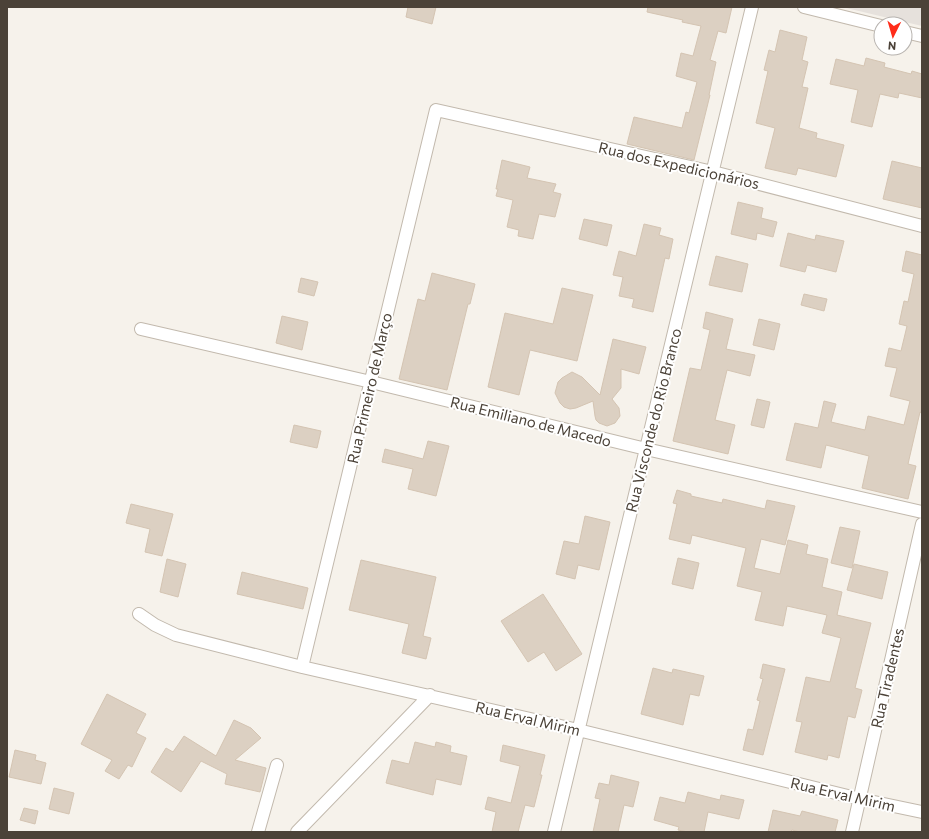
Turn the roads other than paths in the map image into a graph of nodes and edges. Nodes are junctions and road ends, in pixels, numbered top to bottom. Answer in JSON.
{"nodes":[{"id":1,"x":752,"y":7,"type":"edge"},
{"id":2,"x":804,"y":7,"type":"edge"},
{"id":3,"x":873,"y":24,"type":"edge"},
{"id":4,"x":436,"y":110,"type":"joint"},
{"id":5,"x":713,"y":172,"type":"junction"},
{"id":6,"x":922,"y":226,"type":"edge"},
{"id":7,"x":141,"y":329,"type":"dead end"},
{"id":8,"x":371,"y":382,"type":"junction"},
{"id":9,"x":646,"y":449,"type":"junction"},
{"id":10,"x":922,"y":512,"type":"edge"},
{"id":11,"x":922,"y":524,"type":"edge"},
{"id":12,"x":139,"y":614,"type":"dead end"},
{"id":13,"x":302,"y":667,"type":"junction"},
{"id":14,"x":430,"y":695,"type":"junction"},
{"id":15,"x":578,"y":730,"type":"junction"},
{"id":16,"x":276,"y":765,"type":"dead end"},
{"id":17,"x":860,"y":799,"type":"junction"},
{"id":18,"x":922,"y":812,"type":"edge"},
{"id":19,"x":258,"y":832,"type":"edge"},
{"id":20,"x":297,"y":832,"type":"edge"},
{"id":21,"x":554,"y":832,"type":"edge"},
{"id":22,"x":852,"y":832,"type":"edge"}],
"edges":[{"from":1,"to":5,"type":"street","name":"Rua Visconde do Rio Branco"},
{"from":2,"to":3,"type":"street"},
{"from":4,"to":5,"type":"street","name":"Rua dos Expedicionários"},
{"from":4,"to":8,"type":"street","name":"Rua Primeiro de Março"},
{"from":5,"to":6,"type":"street","name":"Rua dos Expedicionários"},
{"from":5,"to":9,"type":"street","name":"Rua Visconde do Rio Branco"},
{"from":7,"to":8,"type":"street","name":"Rua Emiliano de Macedo"},
{"from":8,"to":9,"type":"street","name":"Rua Emiliano de Macedo"},
{"from":8,"to":13,"type":"street","name":"Rua Primeiro de Março"},
{"from":9,"to":10,"type":"street","name":"Rua Emiliano de Macedo"},
{"from":9,"to":15,"type":"street","name":"Rua Visconde do Rio Branco"},
{"from":11,"to":17,"type":"street","name":"Rua Tiradentes"},
{"from":12,"to":13,"type":"street","name":"Rua Erval Mirim"},
{"from":13,"to":14,"type":"street","name":"Rua Erval Mirim"},
{"from":14,"to":15,"type":"street","name":"Rua Erval Mirim"},
{"from":14,"to":20,"type":"street"},
{"from":15,"to":17,"type":"street","name":"Rua Erval Mirim"},
{"from":15,"to":21,"type":"street","name":"Rua Visconde do Rio Branco"},
{"from":16,"to":19,"type":"street"},
{"from":17,"to":18,"type":"street","name":"Rua Erval Mirim"},
{"from":17,"to":22,"type":"street","name":"Rua Tiradentes"}]}
